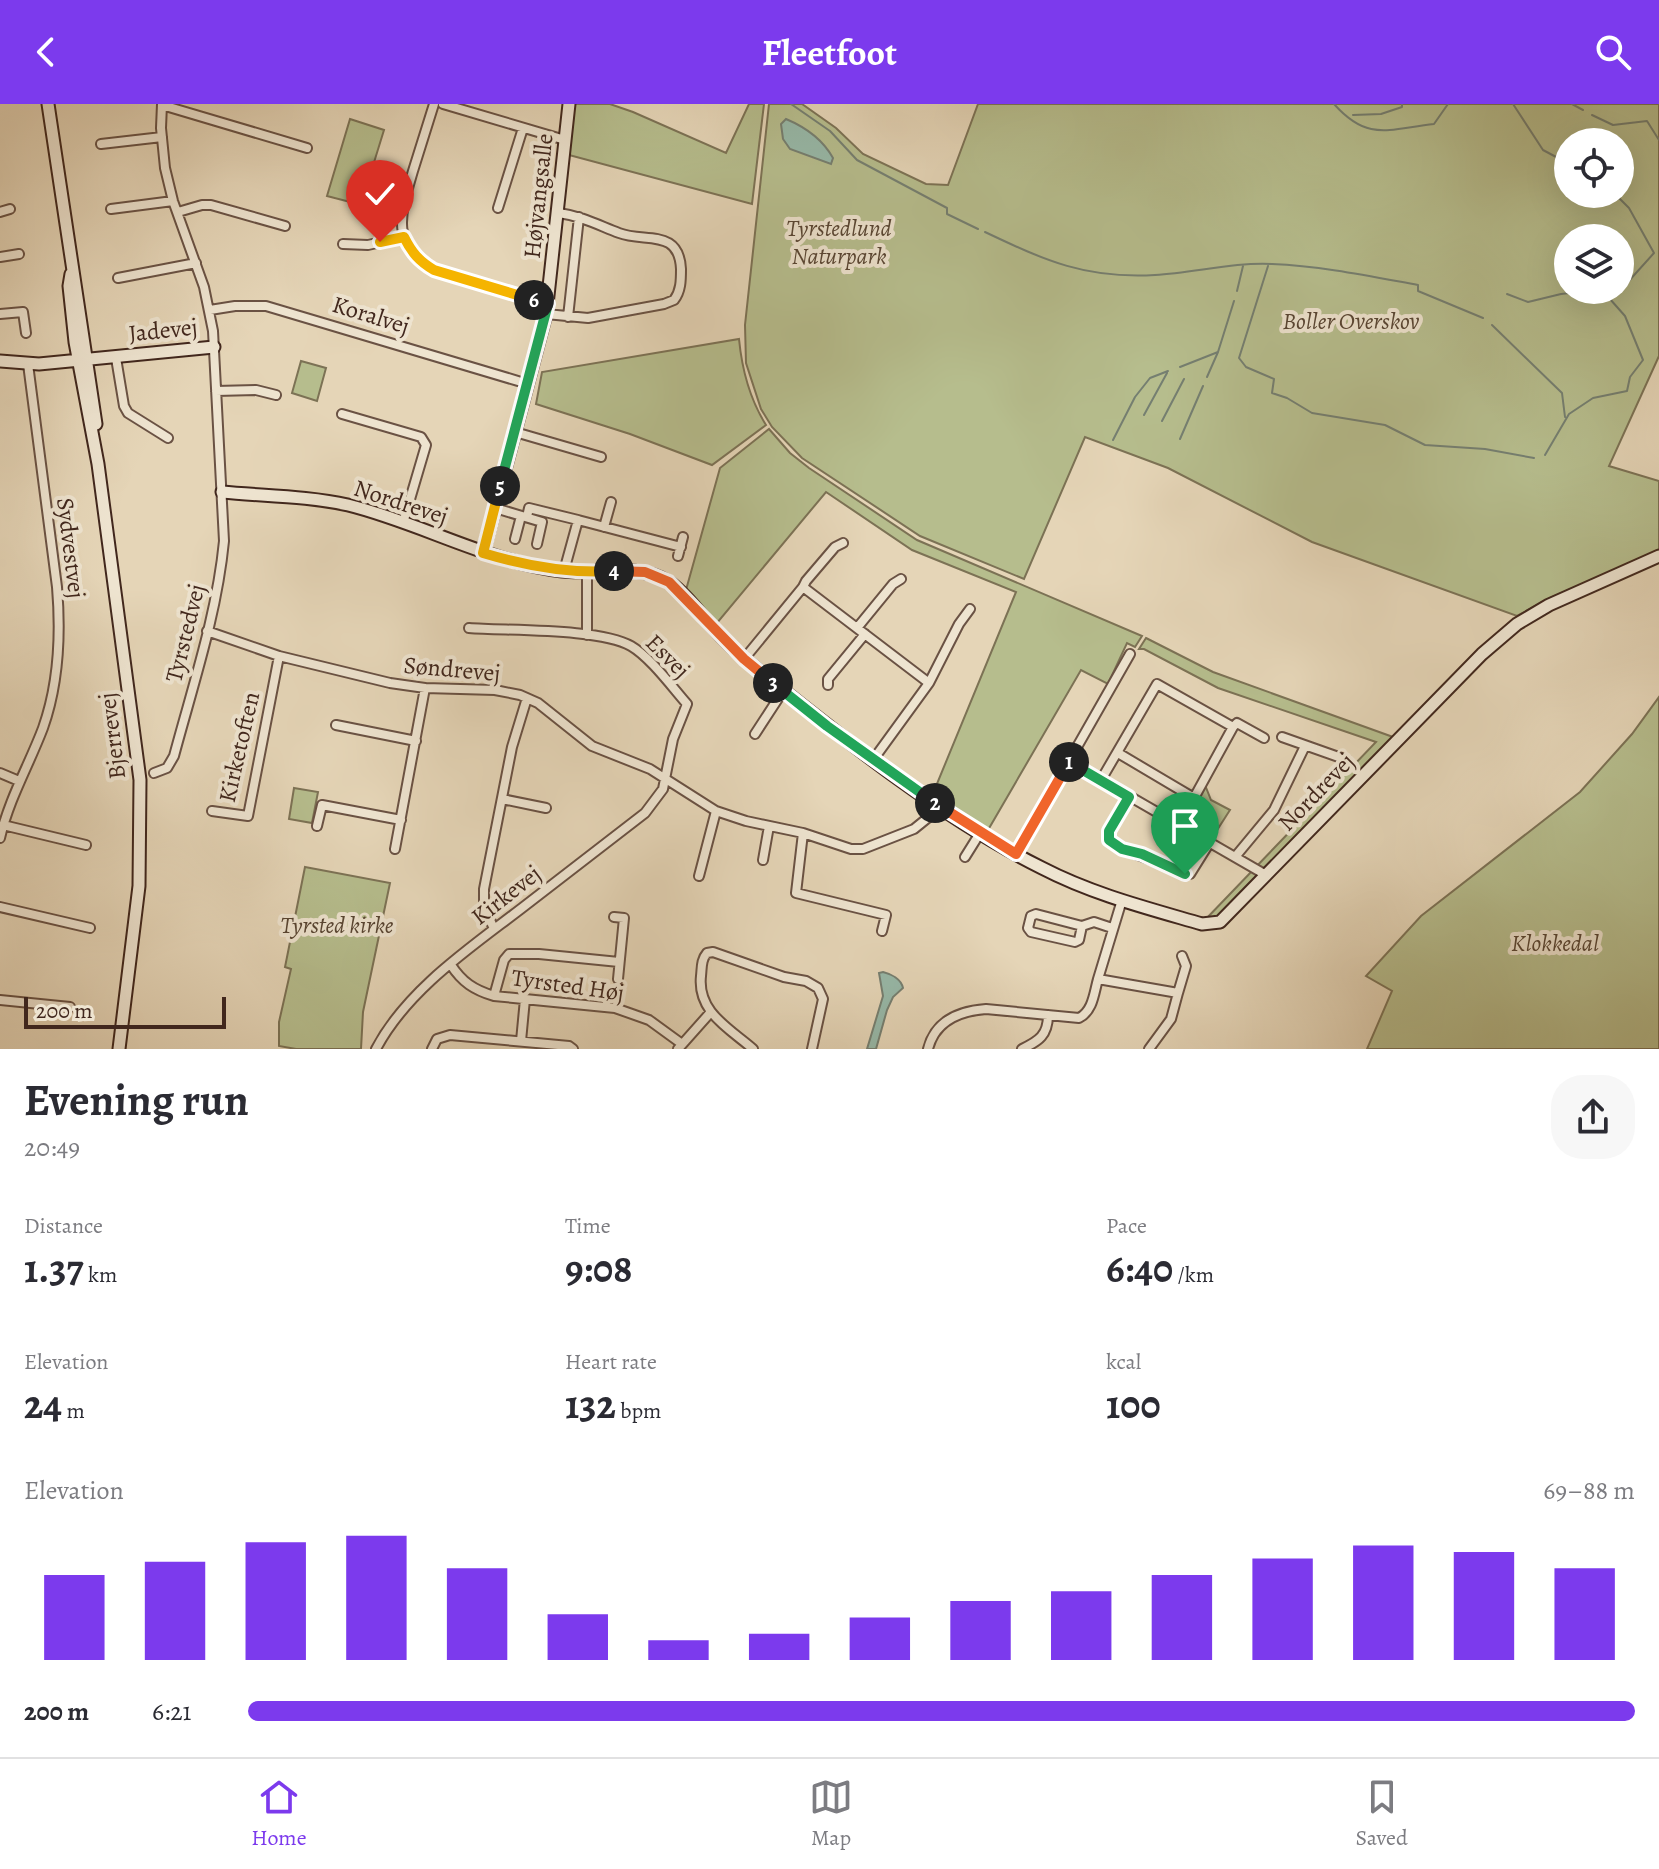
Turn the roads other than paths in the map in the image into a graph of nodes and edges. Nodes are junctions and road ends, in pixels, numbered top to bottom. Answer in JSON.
{"nodes":[{"id":1,"x":48,"y":104,"type":"edge"},
{"id":2,"x":434,"y":104,"type":"edge"},
{"id":3,"x":443,"y":104,"type":"edge"},
{"id":4,"x":569,"y":104,"type":"edge"},
{"id":5,"x":162,"y":105,"type":"edge"},
{"id":6,"x":472,"y":108,"type":"edge"},
{"id":7,"x":523,"y":128,"type":"junction"},
{"id":8,"x":162,"y":137,"type":"junction"},
{"id":9,"x":565,"y":140,"type":"junction"},
{"id":10,"x":101,"y":144,"type":"dead end"},
{"id":11,"x":307,"y":148,"type":"dead end"},
{"id":12,"x":173,"y":201,"type":"junction"},
{"id":13,"x":498,"y":208,"type":"dead end"},
{"id":14,"x":111,"y":209,"type":"dead end"},
{"id":15,"x":178,"y":212,"type":"junction"},
{"id":16,"x":559,"y":213,"type":"junction"},
{"id":17,"x":579,"y":217,"type":"junction"},
{"id":18,"x":285,"y":226,"type":"dead end"},
{"id":19,"x":404,"y":237,"type":"junction"},
{"id":20,"x":343,"y":244,"type":"dead end"},
{"id":21,"x":19,"y":254,"type":"dead end"},
{"id":22,"x":0,"y":257,"type":"edge"},
{"id":23,"x":196,"y":263,"type":"junction"},
{"id":24,"x":118,"y":278,"type":"dead end"},
{"id":25,"x":547,"y":309,"type":"junction"},
{"id":26,"x":210,"y":310,"type":"junction"},
{"id":27,"x":0,"y":314,"type":"edge"},
{"id":28,"x":568,"y":317,"type":"junction"},
{"id":29,"x":26,"y":333,"type":"dead end"},
{"id":30,"x":214,"y":347,"type":"junction"},
{"id":31,"x":116,"y":358,"type":"junction"},
{"id":32,"x":82,"y":359,"type":"junction"},
{"id":33,"x":0,"y":361,"type":"edge"},
{"id":34,"x":28,"y":364,"type":"junction"},
{"id":35,"x":518,"y":381,"type":"dead end"},
{"id":36,"x":216,"y":391,"type":"junction"},
{"id":37,"x":276,"y":395,"type":"dead end"},
{"id":38,"x":342,"y":414,"type":"dead end"},
{"id":39,"x":515,"y":432,"type":"junction"},
{"id":40,"x":168,"y":438,"type":"dead end"},
{"id":41,"x":601,"y":457,"type":"dead end"},
{"id":42,"x":222,"y":492,"type":"junction"},
{"id":43,"x":611,"y":502,"type":"dead end"},
{"id":44,"x":495,"y":508,"type":"junction"},
{"id":45,"x":524,"y":516,"type":"junction"},
{"id":46,"x":578,"y":520,"type":"junction"},
{"id":47,"x":403,"y":523,"type":"junction"},
{"id":48,"x":604,"y":527,"type":"junction"},
{"id":49,"x":515,"y":539,"type":"dead end"},
{"id":50,"x":843,"y":543,"type":"dead end"},
{"id":51,"x":537,"y":544,"type":"dead end"},
{"id":52,"x":681,"y":547,"type":"dead end"},
{"id":53,"x":483,"y":553,"type":"junction"},
{"id":54,"x":1659,"y":556,"type":"edge"},
{"id":55,"x":564,"y":571,"type":"junction"},
{"id":56,"x":587,"y":573,"type":"junction"},
{"id":57,"x":901,"y":579,"type":"dead end"},
{"id":58,"x":803,"y":587,"type":"junction"},
{"id":59,"x":970,"y":609,"type":"dead end"},
{"id":60,"x":469,"y":628,"type":"dead end"},
{"id":61,"x":207,"y":631,"type":"junction"},
{"id":62,"x":861,"y":631,"type":"junction"},
{"id":63,"x":587,"y":635,"type":"junction"},
{"id":64,"x":1130,"y":654,"type":"dead end"},
{"id":65,"x":279,"y":656,"type":"junction"},
{"id":66,"x":744,"y":659,"type":"junction"},
{"id":67,"x":929,"y":683,"type":"junction"},
{"id":68,"x":828,"y":685,"type":"dead end"},
{"id":69,"x":425,"y":688,"type":"junction"},
{"id":70,"x":783,"y":691,"type":"junction"},
{"id":71,"x":527,"y":698,"type":"junction"},
{"id":72,"x":336,"y":725,"type":"dead end"},
{"id":73,"x":1233,"y":727,"type":"junction"},
{"id":74,"x":755,"y":734,"type":"dead end"},
{"id":75,"x":1282,"y":737,"type":"dead end"},
{"id":76,"x":1264,"y":738,"type":"dead end"},
{"id":77,"x":416,"y":741,"type":"junction"},
{"id":78,"x":1305,"y":746,"type":"junction"},
{"id":79,"x":1118,"y":753,"type":"junction"},
{"id":80,"x":873,"y":760,"type":"junction"},
{"id":81,"x":1347,"y":760,"type":"dead end"},
{"id":82,"x":1070,"y":762,"type":"junction"},
{"id":83,"x":0,"y":773,"type":"edge"},
{"id":84,"x":154,"y":773,"type":"dead end"},
{"id":85,"x":666,"y":780,"type":"junction"},
{"id":86,"x":1101,"y":780,"type":"junction"},
{"id":87,"x":19,"y":781,"type":"junction"},
{"id":88,"x":1129,"y":797,"type":"junction"},
{"id":89,"x":502,"y":799,"type":"junction"},
{"id":90,"x":546,"y":808,"type":"dead end"},
{"id":91,"x":212,"y":811,"type":"dead end"},
{"id":92,"x":716,"y":811,"type":"junction"},
{"id":93,"x":935,"y":812,"type":"dead end"},
{"id":94,"x":401,"y":820,"type":"junction"},
{"id":95,"x":3,"y":825,"type":"junction"},
{"id":96,"x":317,"y":826,"type":"dead end"},
{"id":97,"x":769,"y":826,"type":"junction"},
{"id":98,"x":803,"y":833,"type":"junction"},
{"id":99,"x":980,"y":833,"type":"junction"},
{"id":100,"x":0,"y":838,"type":"edge"},
{"id":101,"x":1210,"y":842,"type":"junction"},
{"id":102,"x":86,"y":845,"type":"dead end"},
{"id":103,"x":395,"y":849,"type":"dead end"},
{"id":104,"x":1016,"y":854,"type":"junction"},
{"id":105,"x":965,"y":857,"type":"dead end"},
{"id":106,"x":1235,"y":857,"type":"junction"},
{"id":107,"x":763,"y":860,"type":"dead end"},
{"id":108,"x":1266,"y":875,"type":"junction"},
{"id":109,"x":699,"y":876,"type":"dead end"},
{"id":110,"x":1122,"y":900,"type":"junction"},
{"id":111,"x":0,"y":907,"type":"edge"},
{"id":112,"x":614,"y":917,"type":"dead end"},
{"id":113,"x":1082,"y":926,"type":"junction"},
{"id":114,"x":90,"y":928,"type":"dead end"},
{"id":115,"x":1112,"y":928,"type":"junction"},
{"id":116,"x":494,"y":929,"type":"junction"},
{"id":117,"x":882,"y":931,"type":"dead end"},
{"id":118,"x":1182,"y":956,"type":"dead end"},
{"id":119,"x":619,"y":962,"type":"junction"},
{"id":120,"x":451,"y":965,"type":"junction"},
{"id":121,"x":618,"y":979,"type":"dead end"},
{"id":122,"x":1098,"y":979,"type":"junction"},
{"id":123,"x":1178,"y":993,"type":"junction"},
{"id":124,"x":494,"y":996,"type":"junction"},
{"id":125,"x":525,"y":999,"type":"junction"},
{"id":126,"x":0,"y":1000,"type":"edge"},
{"id":127,"x":126,"y":1005,"type":"junction"},
{"id":128,"x":70,"y":1007,"type":"dead end"},
{"id":129,"x":710,"y":1013,"type":"junction"},
{"id":130,"x":1048,"y":1015,"type":"junction"},
{"id":131,"x":521,"y":1041,"type":"junction"},
{"id":132,"x":680,"y":1046,"type":"edge"},
{"id":133,"x":119,"y":1049,"type":"edge"},
{"id":134,"x":127,"y":1049,"type":"edge"},
{"id":135,"x":376,"y":1049,"type":"edge"},
{"id":136,"x":432,"y":1049,"type":"edge"},
{"id":137,"x":573,"y":1049,"type":"edge"},
{"id":138,"x":753,"y":1049,"type":"edge"},
{"id":139,"x":812,"y":1049,"type":"edge"},
{"id":140,"x":928,"y":1049,"type":"edge"},
{"id":141,"x":1022,"y":1049,"type":"edge"},
{"id":142,"x":1149,"y":1049,"type":"edge"}],
"edges":[{"from":1,"to":32,"type":"street","name":"Bjerrevej"},
{"from":2,"to":19,"type":"street"},
{"from":3,"to":6,"type":"street"},
{"from":4,"to":9,"type":"street","name":"Højvangsalle"},
{"from":5,"to":8,"type":"street","name":"Tyrstedvej"},
{"from":5,"to":11,"type":"street"},
{"from":6,"to":7,"type":"street"},
{"from":7,"to":9,"type":"street"},
{"from":7,"to":13,"type":"street"},
{"from":8,"to":10,"type":"street"},
{"from":8,"to":12,"type":"street","name":"Tyrstedvej"},
{"from":9,"to":16,"type":"street","name":"Højvangsalle"},
{"from":12,"to":14,"type":"street"},
{"from":12,"to":15,"type":"street","name":"Tyrstedvej"},
{"from":15,"to":18,"type":"street"},
{"from":15,"to":23,"type":"street","name":"Tyrstedvej"},
{"from":16,"to":17,"type":"street"},
{"from":16,"to":25,"type":"street","name":"Højvangsalle"},
{"from":17,"to":28,"type":"street"},
{"from":17,"to":28,"type":"street"},
{"from":19,"to":20,"type":"street"},
{"from":19,"to":25,"type":"street"},
{"from":21,"to":22,"type":"street"},
{"from":23,"to":24,"type":"street"},
{"from":23,"to":26,"type":"street","name":"Tyrstedvej"},
{"from":25,"to":28,"type":"street"},
{"from":25,"to":39,"type":"street","name":"Højvangsalle"},
{"from":26,"to":30,"type":"street","name":"Tyrstedvej"},
{"from":26,"to":35,"type":"street","name":"Koralvej"},
{"from":27,"to":29,"type":"street"},
{"from":30,"to":31,"type":"street","name":"Jadevej"},
{"from":30,"to":36,"type":"street","name":"Tyrstedvej"},
{"from":31,"to":32,"type":"street","name":"Jadevej"},
{"from":31,"to":40,"type":"street","name":"Jadevej"},
{"from":32,"to":34,"type":"street","name":"Jadevej"},
{"from":32,"to":127,"type":"street","name":"Bjerrevej"},
{"from":33,"to":34,"type":"street","name":"Jadevej"},
{"from":34,"to":87,"type":"street","name":"Sydvestvej"},
{"from":36,"to":37,"type":"street"},
{"from":36,"to":42,"type":"street","name":"Tyrstedvej"},
{"from":38,"to":47,"type":"street"},
{"from":39,"to":41,"type":"street"},
{"from":39,"to":44,"type":"street","name":"Højvangsalle"},
{"from":42,"to":47,"type":"street","name":"Nordrevej"},
{"from":42,"to":61,"type":"street","name":"Tyrstedvej"},
{"from":43,"to":48,"type":"street"},
{"from":44,"to":45,"type":"street"},
{"from":44,"to":53,"type":"street","name":"Højvangsalle"},
{"from":45,"to":46,"type":"street"},
{"from":45,"to":49,"type":"street"},
{"from":45,"to":51,"type":"street"},
{"from":46,"to":48,"type":"street"},
{"from":46,"to":55,"type":"street"},
{"from":47,"to":53,"type":"street","name":"Nordrevej"},
{"from":48,"to":52,"type":"street"},
{"from":50,"to":58,"type":"street"},
{"from":53,"to":55,"type":"street","name":"Nordrevej"},
{"from":54,"to":108,"type":"street","name":"Nordrevej"},
{"from":55,"to":56,"type":"street","name":"Nordrevej"},
{"from":56,"to":63,"type":"street"},
{"from":56,"to":66,"type":"street","name":"Nordrevej"},
{"from":57,"to":62,"type":"street"},
{"from":58,"to":62,"type":"street"},
{"from":58,"to":66,"type":"street"},
{"from":59,"to":67,"type":"street"},
{"from":60,"to":63,"type":"street","name":"Esvej"},
{"from":61,"to":65,"type":"street","name":"Søndrevej"},
{"from":61,"to":84,"type":"street","name":"Tyrstedvej"},
{"from":62,"to":67,"type":"street"},
{"from":62,"to":68,"type":"street"},
{"from":63,"to":85,"type":"street","name":"Esvej"},
{"from":64,"to":82,"type":"street"},
{"from":65,"to":69,"type":"street","name":"Søndrevej"},
{"from":65,"to":91,"type":"street","name":"Kirketoften"},
{"from":66,"to":70,"type":"street","name":"Nordrevej"},
{"from":67,"to":80,"type":"street"},
{"from":69,"to":71,"type":"street","name":"Søndrevej"},
{"from":69,"to":77,"type":"street"},
{"from":70,"to":74,"type":"street"},
{"from":70,"to":80,"type":"street","name":"Nordrevej"},
{"from":71,"to":85,"type":"street","name":"Søndrevej"},
{"from":71,"to":89,"type":"street"},
{"from":72,"to":77,"type":"street"},
{"from":73,"to":76,"type":"street"},
{"from":73,"to":79,"type":"street"},
{"from":73,"to":79,"type":"street"},
{"from":75,"to":78,"type":"street"},
{"from":77,"to":94,"type":"street"},
{"from":78,"to":81,"type":"street"},
{"from":78,"to":106,"type":"street"},
{"from":79,"to":86,"type":"street"},
{"from":80,"to":99,"type":"street","name":"Nordrevej"},
{"from":82,"to":86,"type":"street"},
{"from":82,"to":104,"type":"street"},
{"from":83,"to":87,"type":"street"},
{"from":85,"to":92,"type":"street","name":"Søndrevej"},
{"from":85,"to":116,"type":"street","name":"Kirkevej"},
{"from":86,"to":88,"type":"street"},
{"from":87,"to":95,"type":"street","name":"Sydvestvej"},
{"from":88,"to":101,"type":"street"},
{"from":88,"to":101,"type":"street"},
{"from":89,"to":90,"type":"street"},
{"from":89,"to":116,"type":"street"},
{"from":92,"to":97,"type":"street","name":"Søndrevej"},
{"from":92,"to":109,"type":"street"},
{"from":93,"to":98,"type":"street","name":"Søndrevej"},
{"from":94,"to":96,"type":"street"},
{"from":94,"to":103,"type":"street"},
{"from":95,"to":100,"type":"street","name":"Sydvestvej"},
{"from":95,"to":102,"type":"street"},
{"from":97,"to":98,"type":"street","name":"Søndrevej"},
{"from":97,"to":107,"type":"street"},
{"from":98,"to":117,"type":"street"},
{"from":99,"to":104,"type":"street","name":"Nordrevej"},
{"from":99,"to":105,"type":"street"},
{"from":101,"to":106,"type":"street"},
{"from":104,"to":110,"type":"street","name":"Nordrevej"},
{"from":106,"to":108,"type":"street"},
{"from":108,"to":110,"type":"street","name":"Nordrevej"},
{"from":110,"to":115,"type":"street"},
{"from":111,"to":114,"type":"street"},
{"from":112,"to":119,"type":"street"},
{"from":113,"to":113,"type":"street"},
{"from":113,"to":115,"type":"street"},
{"from":115,"to":122,"type":"street"},
{"from":116,"to":120,"type":"street","name":"Kirkevej"},
{"from":118,"to":123,"type":"street"},
{"from":119,"to":121,"type":"street"},
{"from":119,"to":124,"type":"street"},
{"from":120,"to":124,"type":"street","name":"Tyrsted Høj"},
{"from":120,"to":135,"type":"street","name":"Kirkevej"},
{"from":122,"to":123,"type":"street"},
{"from":122,"to":130,"type":"street"},
{"from":123,"to":142,"type":"street"},
{"from":124,"to":125,"type":"street","name":"Tyrsted Høj"},
{"from":125,"to":131,"type":"street"},
{"from":125,"to":132,"type":"street","name":"Tyrsted Høj"},
{"from":126,"to":128,"type":"street"},
{"from":127,"to":133,"type":"street","name":"Bjerrevej"},
{"from":127,"to":134,"type":"street","name":"Bjerrevej"},
{"from":129,"to":132,"type":"street"},
{"from":129,"to":138,"type":"street"},
{"from":129,"to":139,"type":"street"},
{"from":130,"to":140,"type":"street"},
{"from":130,"to":141,"type":"street"},
{"from":131,"to":136,"type":"street"},
{"from":131,"to":137,"type":"street"}]}
